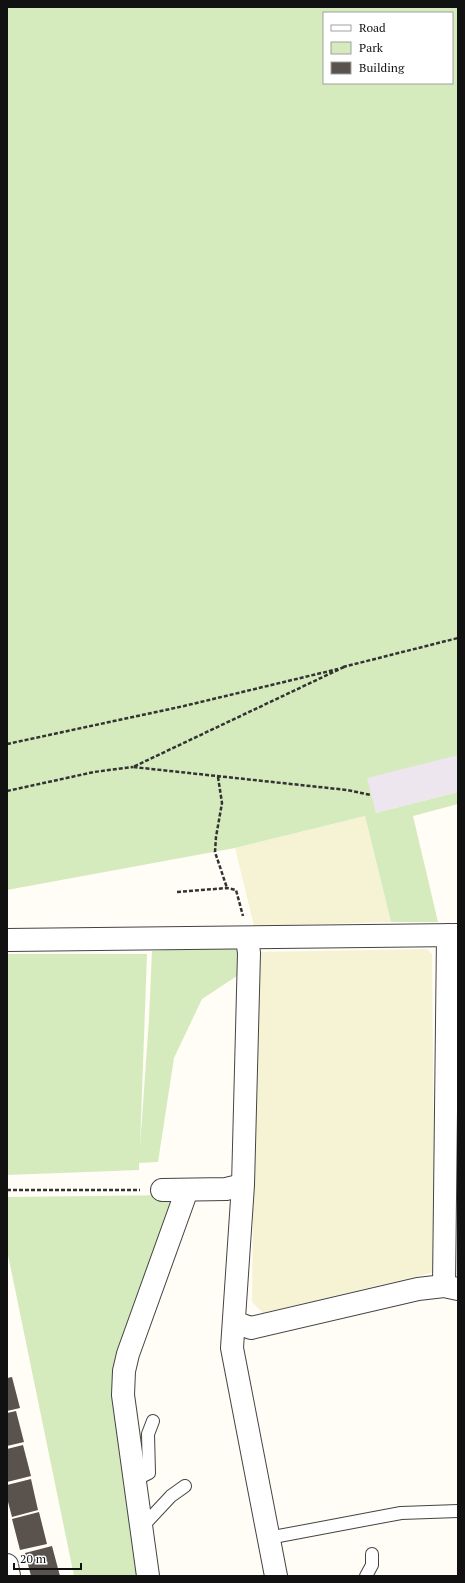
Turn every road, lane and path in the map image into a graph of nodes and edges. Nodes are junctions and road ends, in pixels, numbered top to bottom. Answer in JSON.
{"nodes":[{"id":1,"x":458,"y":638,"type":"edge"},
{"id":2,"x":344,"y":667,"type":"junction"},
{"id":3,"x":7,"y":744,"type":"edge"},
{"id":4,"x":133,"y":768,"type":"junction"},
{"id":5,"x":218,"y":777,"type":"junction"},
{"id":6,"x":7,"y":792,"type":"edge"},
{"id":7,"x":371,"y":795,"type":"dead end"},
{"id":8,"x":227,"y":888,"type":"junction"},
{"id":9,"x":177,"y":892,"type":"dead end"},
{"id":10,"x":453,"y":935,"type":"edge"},
{"id":11,"x":247,"y":938,"type":"junction"},
{"id":12,"x":7,"y":940,"type":"edge"},
{"id":13,"x":243,"y":1185,"type":"junction"},
{"id":14,"x":7,"y":1190,"type":"edge"},
{"id":15,"x":162,"y":1190,"type":"joint"},
{"id":16,"x":187,"y":1190,"type":"junction"},
{"id":17,"x":451,"y":1287,"type":"edge"},
{"id":18,"x":234,"y":1322,"type":"junction"},
{"id":19,"x":153,"y":1421,"type":"dead end"},
{"id":20,"x":135,"y":1480,"type":"junction"},
{"id":21,"x":185,"y":1486,"type":"dead end"},
{"id":22,"x":458,"y":1511,"type":"edge"},
{"id":23,"x":142,"y":1527,"type":"junction"},
{"id":24,"x":268,"y":1538,"type":"junction"},
{"id":25,"x":372,"y":1554,"type":"dead end"},
{"id":26,"x":7,"y":1565,"type":"edge"},
{"id":27,"x":9,"y":1576,"type":"edge"},
{"id":28,"x":148,"y":1576,"type":"edge"},
{"id":29,"x":276,"y":1576,"type":"edge"},
{"id":30,"x":366,"y":1576,"type":"edge"}],
"edges":[{"from":1,"to":2,"type":"path"},
{"from":2,"to":3,"type":"path"},
{"from":2,"to":4,"type":"path"},
{"from":4,"to":5,"type":"path"},
{"from":4,"to":6,"type":"path"},
{"from":5,"to":7,"type":"path"},
{"from":5,"to":8,"type":"path"},
{"from":8,"to":9,"type":"path"},
{"from":8,"to":11,"type":"path"},
{"from":10,"to":11,"type":"street"},
{"from":10,"to":17,"type":"street"},
{"from":11,"to":12,"type":"street"},
{"from":11,"to":13,"type":"street"},
{"from":13,"to":16,"type":"street"},
{"from":13,"to":18,"type":"street"},
{"from":14,"to":15,"type":"path"},
{"from":15,"to":16,"type":"street"},
{"from":16,"to":20,"type":"street"},
{"from":17,"to":18,"type":"street"},
{"from":18,"to":24,"type":"street"},
{"from":19,"to":20,"type":"lane"},
{"from":20,"to":23,"type":"street"},
{"from":21,"to":23,"type":"lane"},
{"from":22,"to":24,"type":"lane"},
{"from":23,"to":28,"type":"street"},
{"from":24,"to":29,"type":"street"},
{"from":25,"to":30,"type":"lane"},
{"from":26,"to":27,"type":"street"}]}
